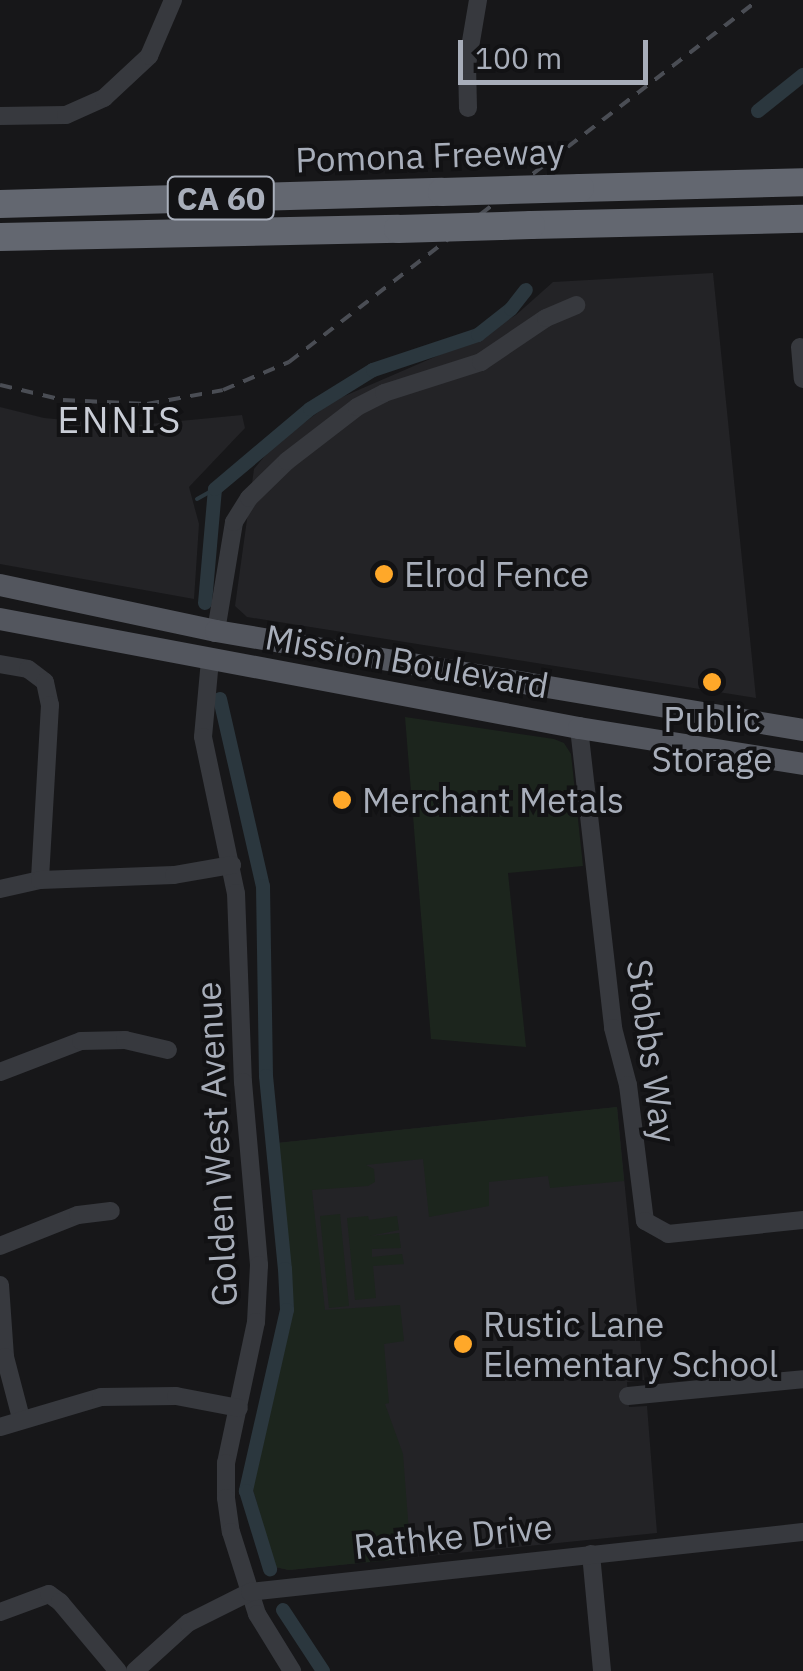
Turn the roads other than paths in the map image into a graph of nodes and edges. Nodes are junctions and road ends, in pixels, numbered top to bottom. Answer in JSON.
{"nodes":[{"id":1,"x":478,"y":0,"type":"edge"},
{"id":2,"x":171,"y":9,"type":"edge"},
{"id":3,"x":468,"y":108,"type":"dead end"},
{"id":4,"x":0,"y":116,"type":"edge"},
{"id":5,"x":803,"y":182,"type":"edge"},
{"id":6,"x":0,"y":204,"type":"edge"},
{"id":7,"x":803,"y":218,"type":"edge"},
{"id":8,"x":0,"y":237,"type":"edge"},
{"id":9,"x":576,"y":305,"type":"dead end"},
{"id":10,"x":800,"y":347,"type":"dead end"},
{"id":11,"x":803,"y":379,"type":"edge"},
{"id":12,"x":0,"y":585,"type":"edge"},
{"id":13,"x":0,"y":619,"type":"edge"},
{"id":14,"x":216,"y":631,"type":"junction"},
{"id":15,"x":210,"y":660,"type":"junction"},
{"id":16,"x":0,"y":664,"type":"edge"},
{"id":17,"x":579,"y":728,"type":"junction"},
{"id":18,"x":803,"y":730,"type":"edge"},
{"id":19,"x":803,"y":764,"type":"edge"},
{"id":20,"x":232,"y":865,"type":"junction"},
{"id":21,"x":40,"y":880,"type":"junction"},
{"id":22,"x":0,"y":889,"type":"edge"},
{"id":23,"x":168,"y":1050,"type":"dead end"},
{"id":24,"x":0,"y":1072,"type":"edge"},
{"id":25,"x":111,"y":1211,"type":"dead end"},
{"id":26,"x":803,"y":1220,"type":"edge"},
{"id":27,"x":0,"y":1246,"type":"edge"},
{"id":28,"x":0,"y":1285,"type":"edge"},
{"id":29,"x":803,"y":1378,"type":"edge"},
{"id":30,"x":628,"y":1396,"type":"dead end"},
{"id":31,"x":239,"y":1408,"type":"junction"},
{"id":32,"x":21,"y":1418,"type":"junction"},
{"id":33,"x":0,"y":1426,"type":"edge"},
{"id":34,"x":803,"y":1532,"type":"edge"},
{"id":35,"x":591,"y":1554,"type":"junction"},
{"id":36,"x":250,"y":1592,"type":"junction"},
{"id":37,"x":0,"y":1612,"type":"edge"},
{"id":38,"x":118,"y":1671,"type":"edge"},
{"id":39,"x":134,"y":1671,"type":"edge"},
{"id":40,"x":292,"y":1671,"type":"edge"},
{"id":41,"x":602,"y":1671,"type":"edge"}],
"edges":[{"from":1,"to":3,"type":"street"},
{"from":2,"to":4,"type":"street"},
{"from":5,"to":6,"type":"highway","name":"Pomona Freeway","number":"CA 60","bridge":true},
{"from":7,"to":8,"type":"highway","name":"Pomona Freeway","number":"CA 60","bridge":true},
{"from":9,"to":14,"type":"street"},
{"from":10,"to":11,"type":"street"},
{"from":12,"to":14,"type":"main road","name":"Mission Boulevard"},
{"from":13,"to":15,"type":"main road","name":"Mission Boulevard"},
{"from":14,"to":15,"type":"main road"},
{"from":14,"to":18,"type":"main road","name":"Mission Boulevard"},
{"from":15,"to":17,"type":"main road","name":"Mission Boulevard"},
{"from":15,"to":20,"type":"street","name":"Golden West Avenue"},
{"from":16,"to":21,"type":"street"},
{"from":17,"to":19,"type":"main road","name":"Mission Boulevard"},
{"from":17,"to":26,"type":"street","name":"Stobbs Way"},
{"from":20,"to":21,"type":"street"},
{"from":20,"to":31,"type":"street","name":"Golden West Avenue"},
{"from":21,"to":22,"type":"street"},
{"from":23,"to":24,"type":"street"},
{"from":25,"to":27,"type":"street"},
{"from":28,"to":32,"type":"street"},
{"from":29,"to":30,"type":"street"},
{"from":31,"to":32,"type":"street"},
{"from":31,"to":36,"type":"street","name":"Golden West Avenue"},
{"from":32,"to":33,"type":"street"},
{"from":34,"to":35,"type":"street","name":"Rathke Drive"},
{"from":35,"to":36,"type":"street","name":"Rathke Drive"},
{"from":35,"to":41,"type":"street"},
{"from":36,"to":39,"type":"street","name":"Rathke Drive"},
{"from":36,"to":40,"type":"street","name":"Golden West Avenue"},
{"from":37,"to":38,"type":"street"}]}
